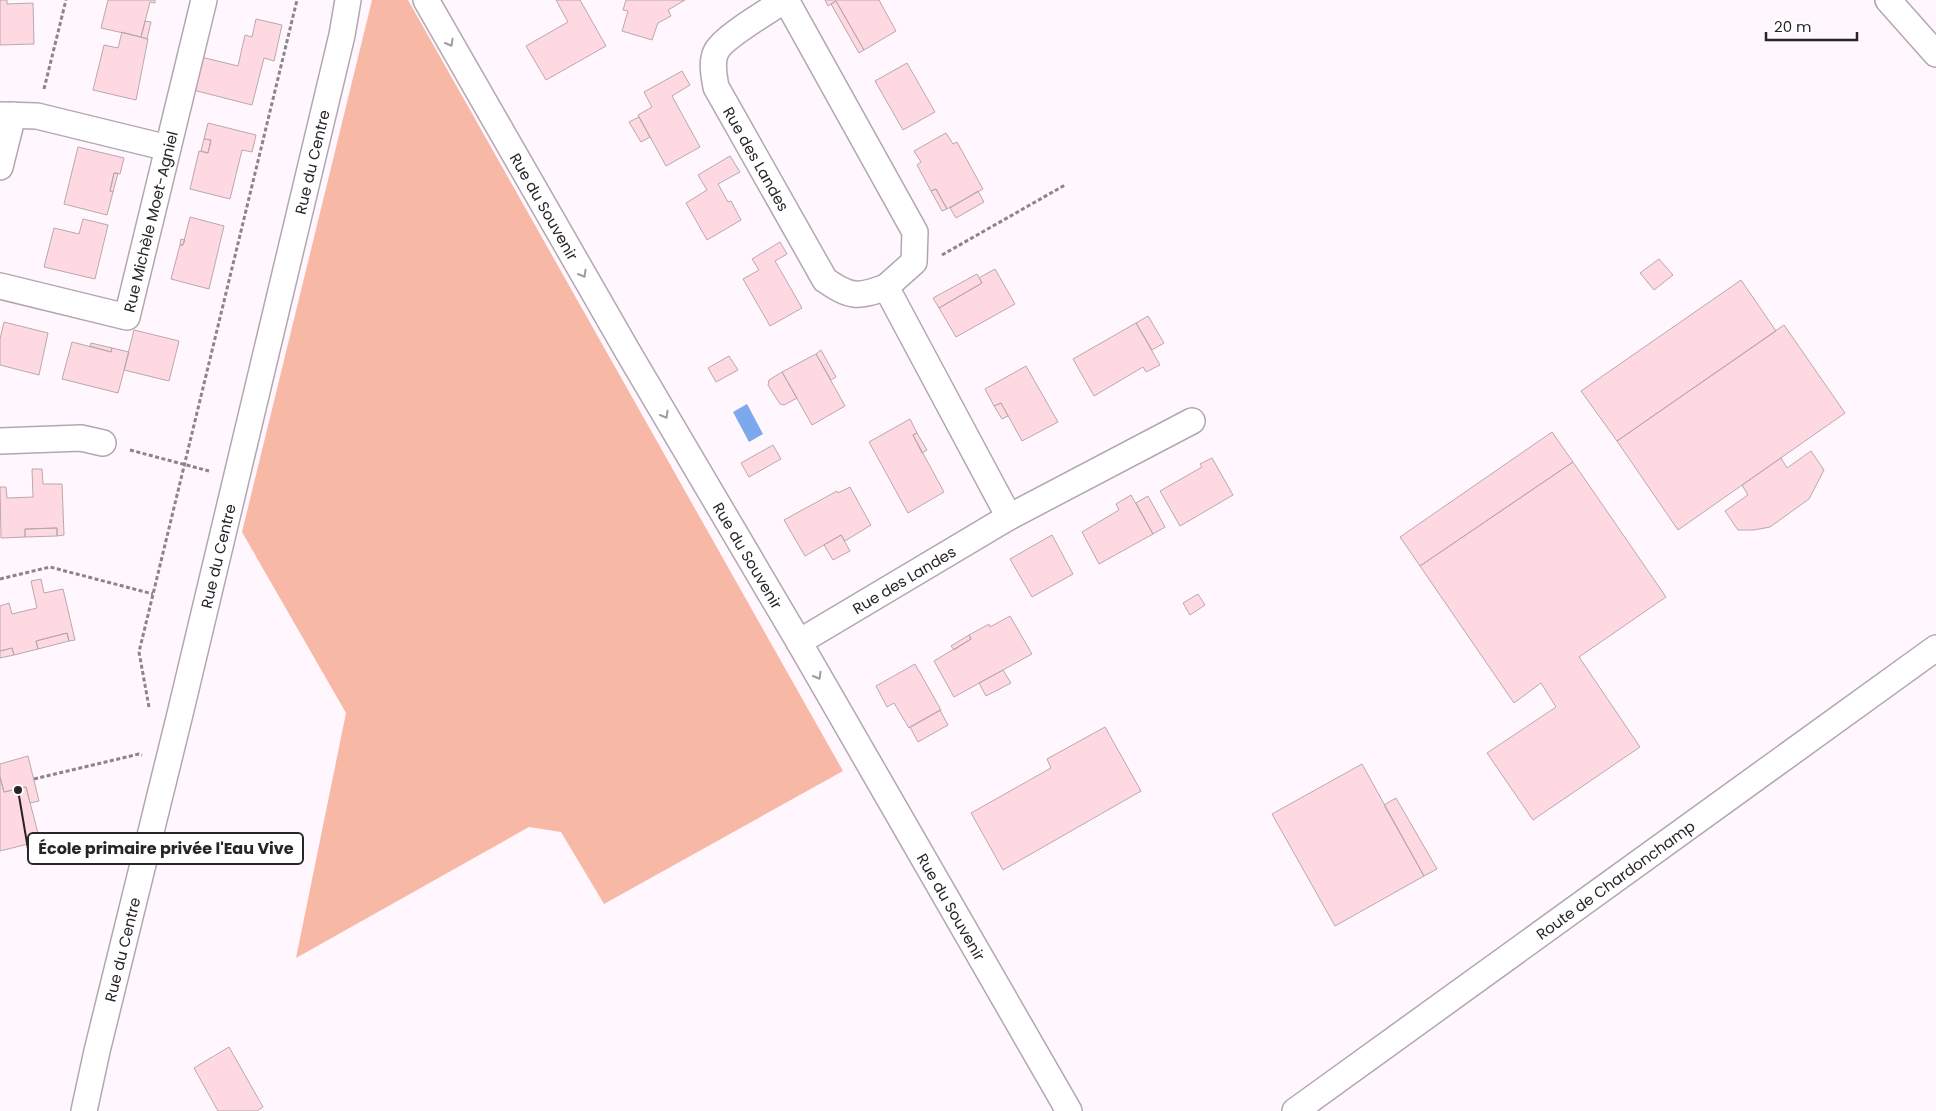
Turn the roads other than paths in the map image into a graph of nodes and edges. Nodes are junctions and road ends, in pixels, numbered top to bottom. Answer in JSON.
{"nodes":[{"id":1,"x":204,"y":0,"type":"edge"},
{"id":2,"x":348,"y":0,"type":"edge"},
{"id":3,"x":426,"y":0,"type":"edge"},
{"id":4,"x":786,"y":0,"type":"edge"},
{"id":5,"x":1888,"y":0,"type":"edge"},
{"id":6,"x":1936,"y":54,"type":"edge"},
{"id":7,"x":6,"y":115,"type":"edge"},
{"id":8,"x":168,"y":148,"type":"junction"},
{"id":9,"x":0,"y":167,"type":"edge"},
{"id":10,"x":0,"y":286,"type":"edge"},
{"id":11,"x":886,"y":288,"type":"junction"},
{"id":12,"x":1192,"y":421,"type":"dead end"},
{"id":13,"x":0,"y":441,"type":"edge"},
{"id":14,"x":103,"y":444,"type":"road end"},
{"id":15,"x":1009,"y":517,"type":"junction"},
{"id":16,"x":799,"y":642,"type":"junction"},
{"id":17,"x":1936,"y":648,"type":"edge"},
{"id":18,"x":84,"y":1111,"type":"edge"},
{"id":19,"x":1069,"y":1111,"type":"edge"},
{"id":20,"x":1295,"y":1111,"type":"edge"}],
"edges":[{"from":1,"to":8,"type":"street","name":"Rue Michèle Moet-Agniel"},
{"from":2,"to":18,"type":"street","name":"Rue du Centre"},
{"from":3,"to":16,"type":"street","name":"Rue du Souvenir","one_way":true},
{"from":4,"to":11,"type":"street","name":"Rue des Landes"},
{"from":4,"to":11,"type":"street","name":"Rue des Landes"},
{"from":5,"to":6,"type":"street"},
{"from":7,"to":8,"type":"street"},
{"from":7,"to":9,"type":"street"},
{"from":8,"to":10,"type":"street","name":"Rue Michèle Moet-Agniel"},
{"from":11,"to":15,"type":"street"},
{"from":12,"to":15,"type":"street","name":"Rue des Landes"},
{"from":13,"to":14,"type":"street"},
{"from":15,"to":16,"type":"street","name":"Rue des Landes"},
{"from":16,"to":19,"type":"street","name":"Rue du Souvenir","one_way":true},
{"from":17,"to":20,"type":"street","name":"Route de Chardonchamp"}]}
